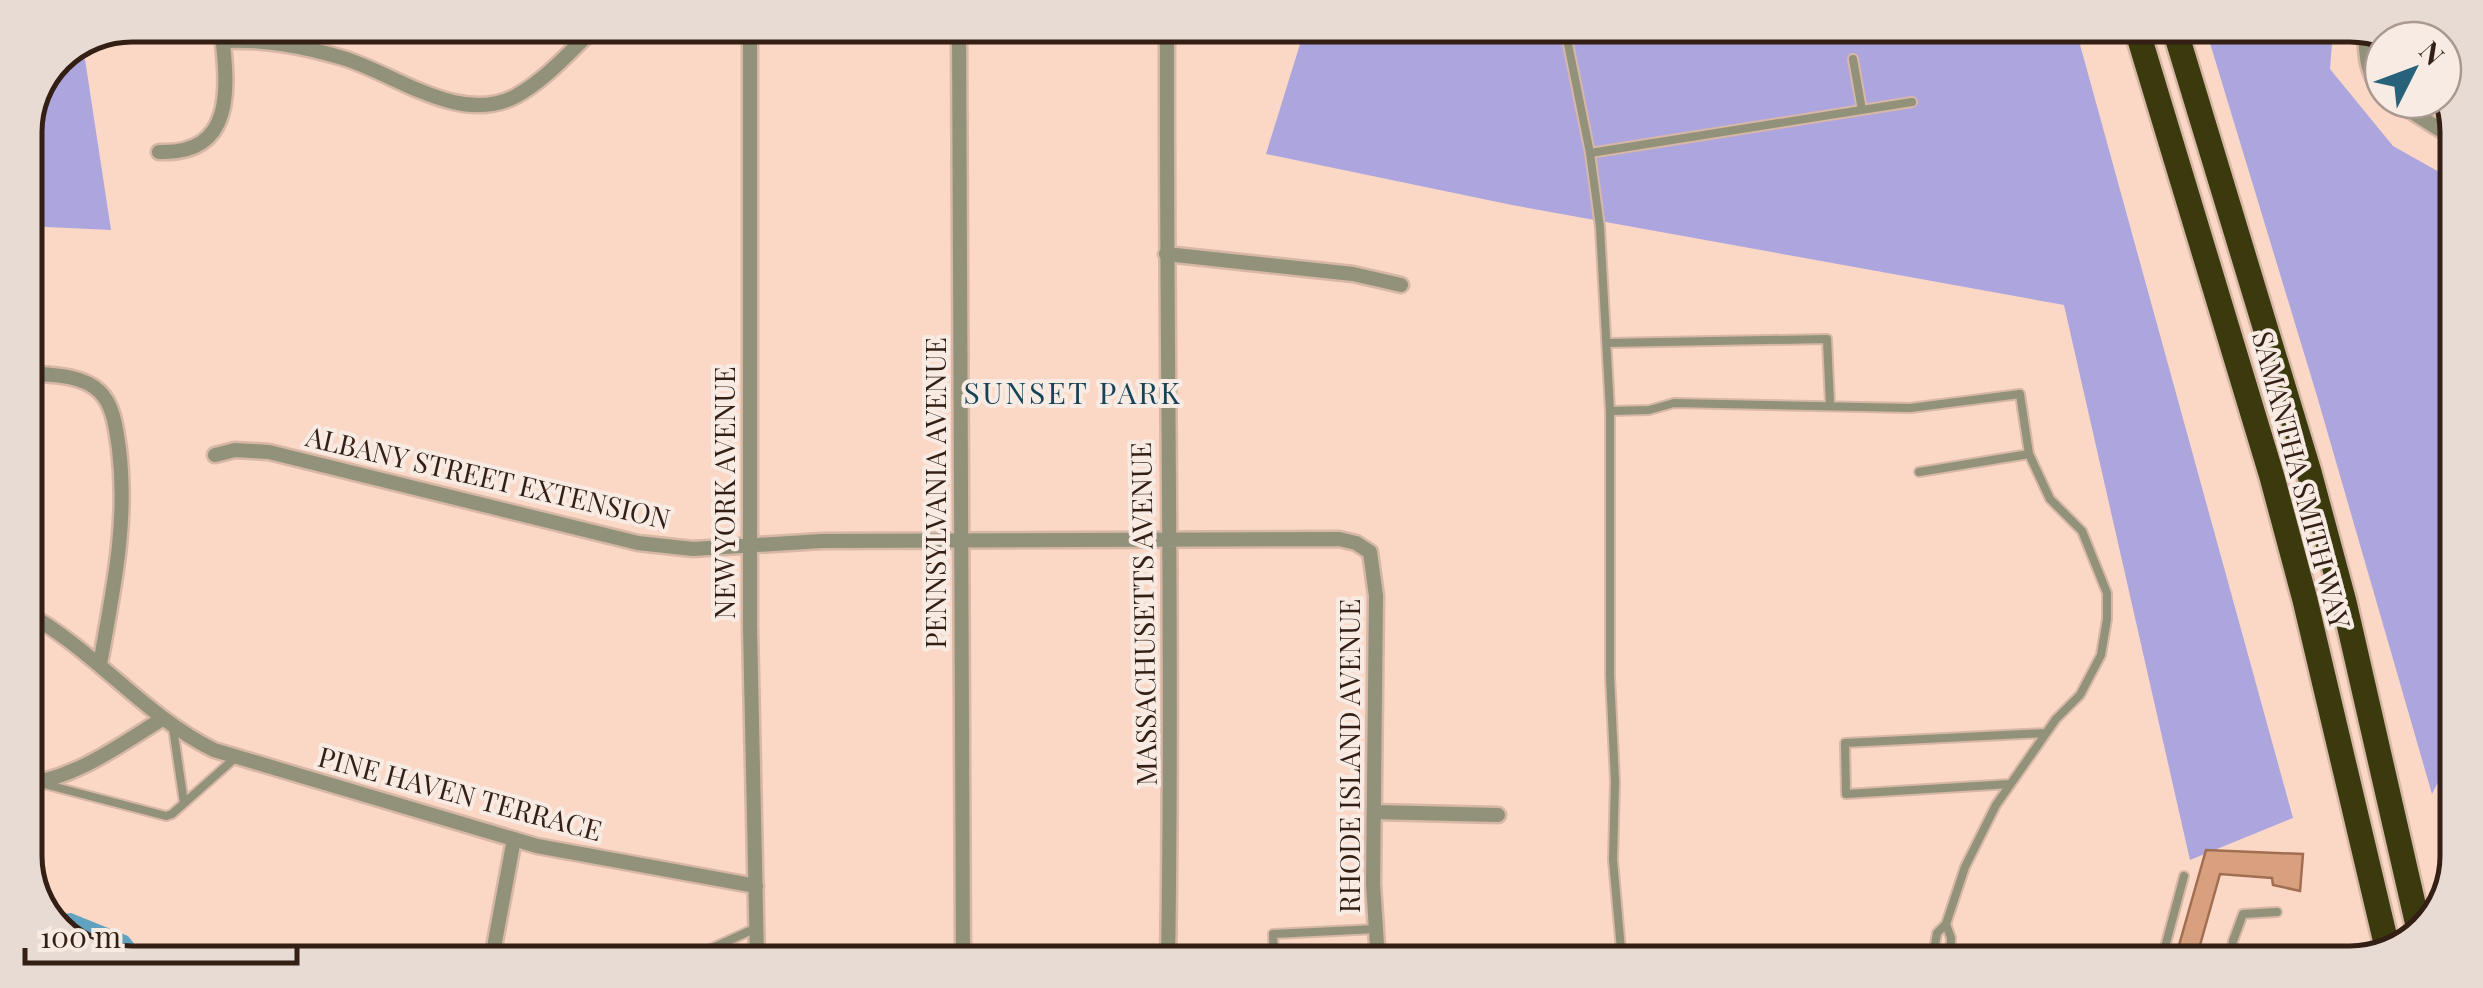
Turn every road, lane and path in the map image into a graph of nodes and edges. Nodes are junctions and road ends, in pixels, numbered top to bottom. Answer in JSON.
{"nodes":[{"id":1,"x":222,"y":42,"type":"edge"},
{"id":2,"x":277,"y":42,"type":"edge"},
{"id":3,"x":580,"y":42,"type":"edge"},
{"id":4,"x":750,"y":42,"type":"edge"},
{"id":5,"x":959,"y":42,"type":"edge"},
{"id":6,"x":1167,"y":42,"type":"edge"},
{"id":7,"x":1568,"y":42,"type":"edge"},
{"id":8,"x":2141,"y":42,"type":"edge"},
{"id":9,"x":2179,"y":42,"type":"edge"},
{"id":10,"x":1853,"y":60,"type":"dead end"},
{"id":11,"x":1912,"y":102,"type":"dead end"},
{"id":12,"x":1862,"y":110,"type":"junction"},
{"id":13,"x":160,"y":152,"type":"dead end"},
{"id":14,"x":1590,"y":153,"type":"junction"},
{"id":15,"x":1166,"y":254,"type":"junction"},
{"id":16,"x":1402,"y":285,"type":"dead end"},
{"id":17,"x":1607,"y":343,"type":"junction"},
{"id":18,"x":42,"y":375,"type":"edge"},
{"id":19,"x":1830,"y":404,"type":"junction"},
{"id":20,"x":1610,"y":411,"type":"junction"},
{"id":21,"x":2029,"y":454,"type":"junction"},
{"id":22,"x":216,"y":455,"type":"dead end"},
{"id":23,"x":1919,"y":472,"type":"dead end"},
{"id":24,"x":1168,"y":537,"type":"junction"},
{"id":25,"x":960,"y":540,"type":"junction"},
{"id":26,"x":751,"y":544,"type":"junction"},
{"id":27,"x":1370,"y":552,"type":"joint"},
{"id":28,"x":43,"y":623,"type":"edge"},
{"id":29,"x":100,"y":664,"type":"junction"},
{"id":30,"x":168,"y":723,"type":"junction"},
{"id":31,"x":2046,"y":733,"type":"junction"},
{"id":32,"x":235,"y":758,"type":"junction"},
{"id":33,"x":43,"y":780,"type":"edge"},
{"id":34,"x":2010,"y":784,"type":"junction"},
{"id":35,"x":43,"y":787,"type":"edge"},
{"id":36,"x":184,"y":803,"type":"junction"},
{"id":37,"x":1374,"y":812,"type":"junction"},
{"id":38,"x":1498,"y":815,"type":"dead end"},
{"id":39,"x":514,"y":839,"type":"junction"},
{"id":40,"x":2184,"y":876,"type":"dead end"},
{"id":41,"x":756,"y":886,"type":"junction"},
{"id":42,"x":2378,"y":911,"type":"junction"},
{"id":43,"x":2277,"y":912,"type":"dead end"},
{"id":44,"x":2417,"y":916,"type":"edge"},
{"id":45,"x":1946,"y":924,"type":"junction"},
{"id":46,"x":757,"y":927,"type":"junction"},
{"id":47,"x":1376,"y":929,"type":"junction"},
{"id":48,"x":2385,"y":938,"type":"edge"},
{"id":49,"x":2378,"y":941,"type":"edge"},
{"id":50,"x":494,"y":946,"type":"edge"},
{"id":51,"x":715,"y":946,"type":"edge"},
{"id":52,"x":758,"y":946,"type":"edge"},
{"id":53,"x":963,"y":946,"type":"edge"},
{"id":54,"x":1168,"y":946,"type":"edge"},
{"id":55,"x":1273,"y":946,"type":"edge"},
{"id":56,"x":1377,"y":946,"type":"edge"},
{"id":57,"x":1621,"y":946,"type":"edge"},
{"id":58,"x":1935,"y":946,"type":"edge"},
{"id":59,"x":1951,"y":946,"type":"edge"},
{"id":60,"x":2165,"y":946,"type":"edge"},
{"id":61,"x":2232,"y":946,"type":"edge"}],
"edges":[{"from":1,"to":13,"type":"street"},
{"from":2,"to":3,"type":"street"},
{"from":4,"to":26,"type":"street","name":"NEW YORK AVENUE"},
{"from":5,"to":25,"type":"street","name":"PENNSYLVANIA AVENUE"},
{"from":6,"to":15,"type":"street","name":"MASSACHUSETTS AVENUE"},
{"from":7,"to":14,"type":"lane"},
{"from":8,"to":42,"type":"highway","name":"SAMANTHA SMITH WAY"},
{"from":9,"to":44,"type":"highway","name":"SAMANTHA SMITH WAY"},
{"from":10,"to":12,"type":"lane"},
{"from":11,"to":12,"type":"lane"},
{"from":12,"to":14,"type":"lane"},
{"from":14,"to":17,"type":"lane"},
{"from":15,"to":16,"type":"street"},
{"from":15,"to":24,"type":"street","name":"MASSACHUSETTS AVENUE"},
{"from":17,"to":19,"type":"lane"},
{"from":17,"to":20,"type":"lane"},
{"from":18,"to":29,"type":"street"},
{"from":19,"to":20,"type":"lane"},
{"from":19,"to":21,"type":"lane"},
{"from":20,"to":57,"type":"lane"},
{"from":21,"to":23,"type":"lane"},
{"from":21,"to":31,"type":"lane"},
{"from":22,"to":26,"type":"street","name":"ALBANY STREET EXTENSION"},
{"from":24,"to":25,"type":"street","name":"ALBANY STREET EXTENSION"},
{"from":24,"to":27,"type":"street","name":"ALBANY STREET EXTENSION"},
{"from":24,"to":54,"type":"street","name":"MASSACHUSETTS AVENUE"},
{"from":25,"to":26,"type":"street","name":"ALBANY STREET EXTENSION"},
{"from":25,"to":53,"type":"street","name":"PENNSYLVANIA AVENUE"},
{"from":26,"to":41,"type":"street","name":"NEW YORK AVENUE"},
{"from":27,"to":37,"type":"street","name":"RHODE ISLAND AVENUE"},
{"from":28,"to":29,"type":"street","name":"PINE HAVEN TERRACE"},
{"from":29,"to":30,"type":"street","name":"PINE HAVEN TERRACE"},
{"from":30,"to":32,"type":"street","name":"PINE HAVEN TERRACE"},
{"from":30,"to":33,"type":"street"},
{"from":30,"to":36,"type":"lane"},
{"from":31,"to":34,"type":"lane"},
{"from":31,"to":34,"type":"lane"},
{"from":32,"to":36,"type":"lane"},
{"from":32,"to":39,"type":"street","name":"PINE HAVEN TERRACE"},
{"from":34,"to":45,"type":"lane"},
{"from":35,"to":36,"type":"lane"},
{"from":37,"to":38,"type":"street"},
{"from":37,"to":47,"type":"street","name":"RHODE ISLAND AVENUE"},
{"from":39,"to":41,"type":"street","name":"PINE HAVEN TERRACE"},
{"from":39,"to":50,"type":"street"},
{"from":40,"to":60,"type":"lane"},
{"from":41,"to":46,"type":"street","name":"NEW YORK AVENUE"},
{"from":42,"to":48,"type":"highway","name":"SAMANTHA SMITH WAY"},
{"from":42,"to":49,"type":"highway"},
{"from":43,"to":61,"type":"lane"},
{"from":45,"to":58,"type":"lane"},
{"from":45,"to":59,"type":"lane"},
{"from":46,"to":51,"type":"lane"},
{"from":46,"to":52,"type":"street","name":"NEW YORK AVENUE"},
{"from":47,"to":55,"type":"lane"},
{"from":47,"to":56,"type":"street","name":"RHODE ISLAND AVENUE"}]}
